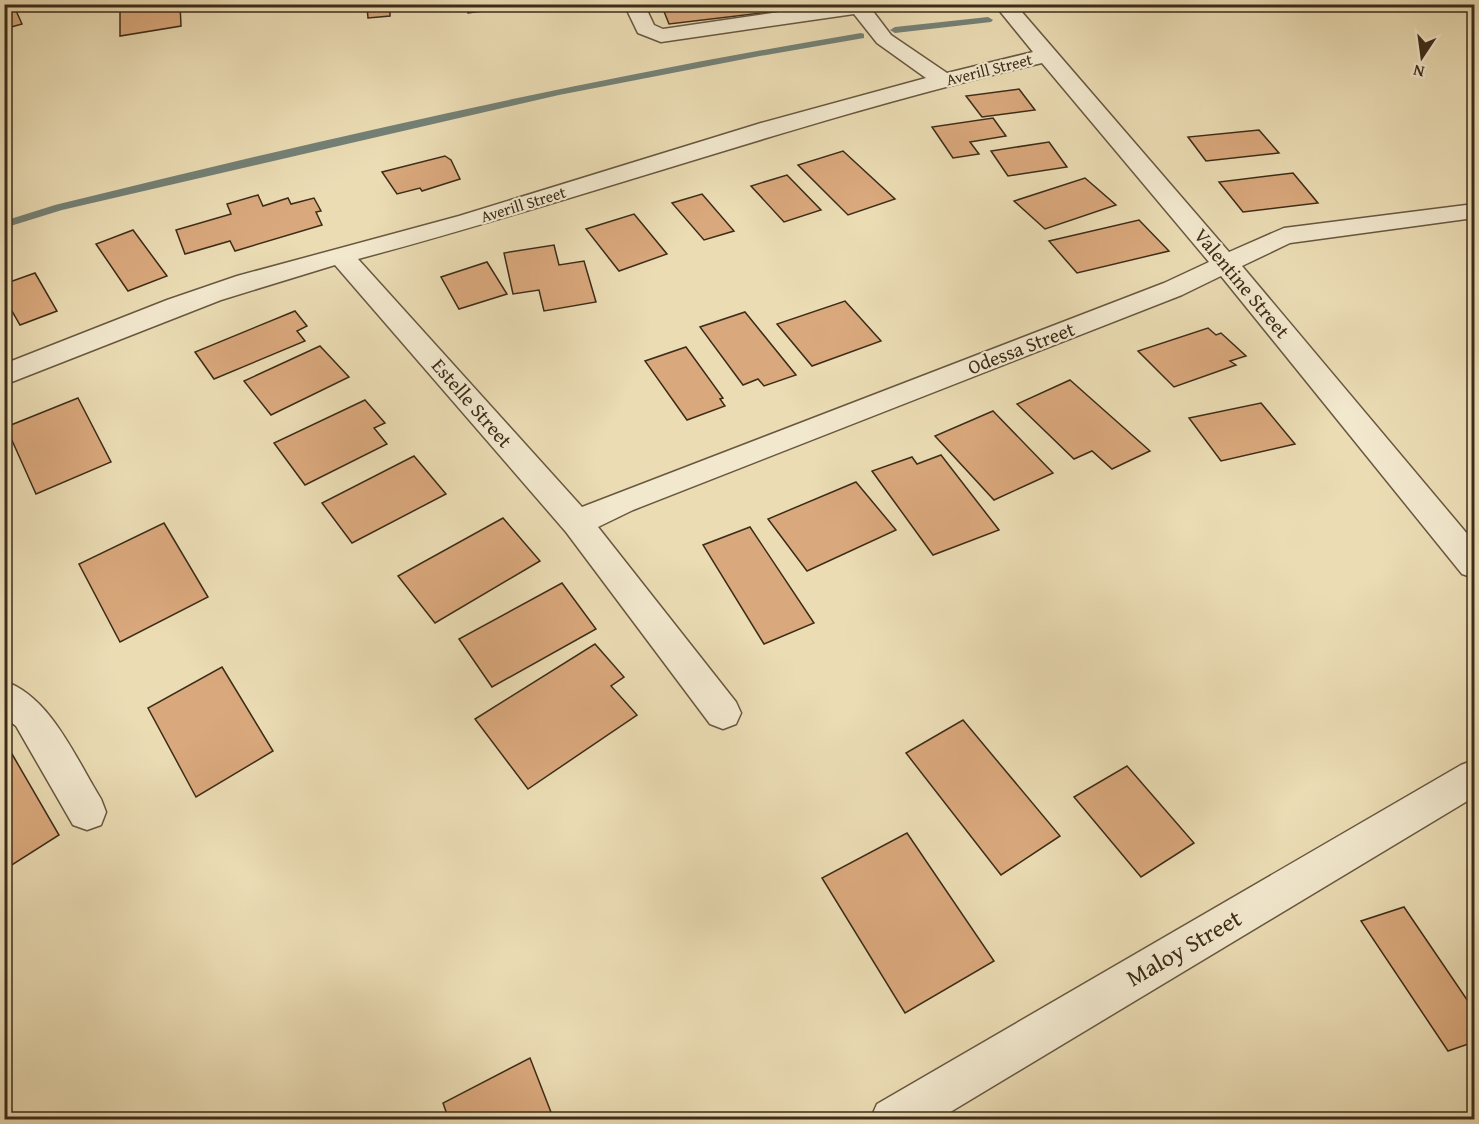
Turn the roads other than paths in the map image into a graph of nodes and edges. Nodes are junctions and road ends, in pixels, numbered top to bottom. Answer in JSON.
{"nodes":[{"id":1,"x":634,"y":4,"type":"edge"},
{"id":2,"x":1004,"y":4,"type":"edge"},
{"id":3,"x":863,"y":5,"type":"edge"},
{"id":4,"x":1048,"y":56,"type":"junction"},
{"id":5,"x":943,"y":80,"type":"junction"},
{"id":6,"x":1474,"y":211,"type":"edge"},
{"id":7,"x":342,"y":257,"type":"junction"},
{"id":8,"x":1225,"y":264,"type":"junction"},
{"id":9,"x":4,"y":375,"type":"edge"},
{"id":10,"x":577,"y":523,"type":"junction"},
{"id":11,"x":1472,"y":559,"type":"edge"},
{"id":12,"x":4,"y":696,"type":"edge"},
{"id":13,"x":723,"y":713,"type":"dead end"},
{"id":14,"x":1474,"y":777,"type":"edge"},
{"id":15,"x":87,"y":812,"type":"dead end"},
{"id":16,"x":893,"y":1119,"type":"edge"}],
"edges":[{"from":1,"to":3,"type":"street"},
{"from":2,"to":4,"type":"street","name":"Valentine Street"},
{"from":3,"to":5,"type":"street"},
{"from":4,"to":5,"type":"street","name":"Averill Street"},
{"from":4,"to":8,"type":"street","name":"Valentine Street"},
{"from":5,"to":7,"type":"street","name":"Averill Street"},
{"from":6,"to":8,"type":"street","name":"Odessa Street"},
{"from":7,"to":9,"type":"street","name":"Averill Street"},
{"from":7,"to":10,"type":"street","name":"Estelle Street"},
{"from":8,"to":10,"type":"street","name":"Odessa Street"},
{"from":8,"to":11,"type":"street","name":"Valentine Street"},
{"from":10,"to":13,"type":"street","name":"Estelle Street"},
{"from":12,"to":15,"type":"street"},
{"from":14,"to":16,"type":"street","name":"Maloy Street"}]}
